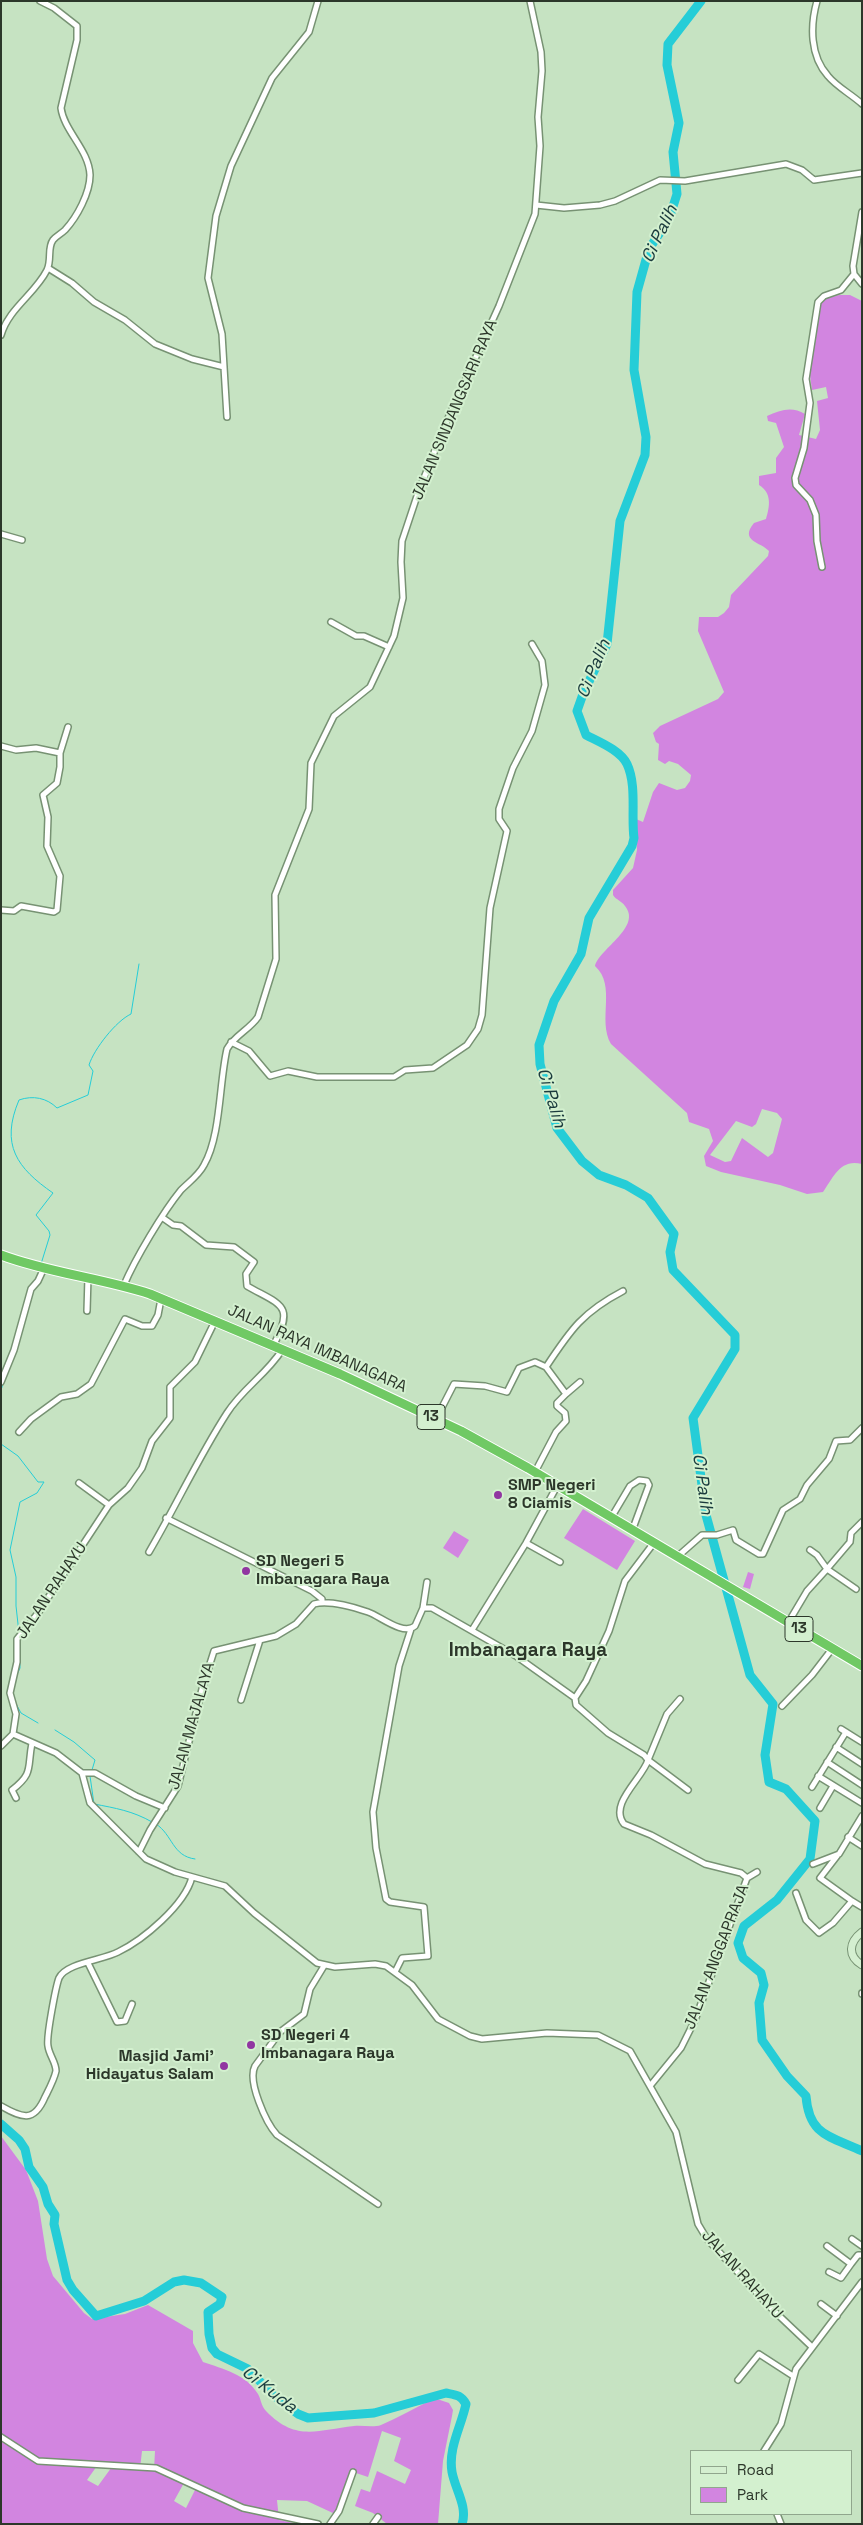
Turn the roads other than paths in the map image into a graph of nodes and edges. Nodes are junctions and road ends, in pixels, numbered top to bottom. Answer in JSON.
{"nodes":[{"id":1,"x":40,"y":1,"type":"edge"},
{"id":2,"x":318,"y":1,"type":"edge"},
{"id":3,"x":530,"y":1,"type":"edge"},
{"id":4,"x":817,"y":1,"type":"edge"},
{"id":5,"x":862,"y":104,"type":"edge"},
{"id":6,"x":862,"y":173,"type":"edge"},
{"id":7,"x":536,"y":205,"type":"junction"},
{"id":8,"x":862,"y":212,"type":"edge"},
{"id":9,"x":48,"y":268,"type":"junction"},
{"id":10,"x":854,"y":274,"type":"junction"},
{"id":11,"x":862,"y":284,"type":"edge"},
{"id":12,"x":3,"y":321,"type":"edge"},
{"id":13,"x":1,"y":335,"type":"edge"},
{"id":14,"x":224,"y":366,"type":"junction"},
{"id":15,"x":227,"y":416,"type":"dead end"},
{"id":16,"x":1,"y":534,"type":"edge"},
{"id":17,"x":22,"y":540,"type":"dead end"},
{"id":18,"x":822,"y":567,"type":"dead end"},
{"id":19,"x":331,"y":622,"type":"dead end"},
{"id":20,"x":532,"y":644,"type":"dead end"},
{"id":21,"x":389,"y":646,"type":"junction"},
{"id":22,"x":68,"y":727,"type":"dead end"},
{"id":23,"x":1,"y":746,"type":"edge"},
{"id":24,"x":60,"y":753,"type":"junction"},
{"id":25,"x":1,"y":910,"type":"edge"},
{"id":26,"x":231,"y":1042,"type":"junction"},
{"id":27,"x":163,"y":1218,"type":"junction"},
{"id":28,"x":1,"y":1255,"type":"edge"},
{"id":29,"x":42,"y":1267,"type":"junction"},
{"id":30,"x":88,"y":1277,"type":"junction"},
{"id":31,"x":124,"y":1285,"type":"junction"},
{"id":32,"x":623,"y":1291,"type":"dead end"},
{"id":33,"x":161,"y":1299,"type":"junction"},
{"id":34,"x":87,"y":1311,"type":"dead end"},
{"id":35,"x":215,"y":1321,"type":"junction"},
{"id":36,"x":273,"y":1346,"type":"junction"},
{"id":37,"x":282,"y":1350,"type":"junction"},
{"id":38,"x":546,"y":1367,"type":"junction"},
{"id":39,"x":1,"y":1382,"type":"edge"},
{"id":40,"x":580,"y":1382,"type":"dead end"},
{"id":41,"x":566,"y":1394,"type":"junction"},
{"id":42,"x":436,"y":1419,"type":"junction"},
{"id":43,"x":862,"y":1428,"type":"edge"},
{"id":44,"x":19,"y":1432,"type":"dead end"},
{"id":45,"x":535,"y":1472,"type":"junction"},
{"id":46,"x":79,"y":1483,"type":"dead end"},
{"id":47,"x":557,"y":1486,"type":"junction"},
{"id":48,"x":109,"y":1505,"type":"junction"},
{"id":49,"x":166,"y":1518,"type":"junction"},
{"id":50,"x":610,"y":1518,"type":"junction"},
{"id":51,"x":862,"y":1522,"type":"edge"},
{"id":52,"x":632,"y":1531,"type":"junction"},
{"id":53,"x":526,"y":1543,"type":"junction"},
{"id":54,"x":653,"y":1544,"type":"junction"},
{"id":55,"x":810,"y":1550,"type":"dead end"},
{"id":56,"x":149,"y":1552,"type":"dead end"},
{"id":57,"x":677,"y":1557,"type":"junction"},
{"id":58,"x":560,"y":1562,"type":"dead end"},
{"id":59,"x":827,"y":1569,"type":"junction"},
{"id":60,"x":427,"y":1582,"type":"dead end"},
{"id":61,"x":856,"y":1589,"type":"dead end"},
{"id":62,"x":322,"y":1602,"type":"junction"},
{"id":63,"x":423,"y":1608,"type":"junction"},
{"id":64,"x":788,"y":1623,"type":"junction"},
{"id":65,"x":411,"y":1629,"type":"junction"},
{"id":66,"x":472,"y":1630,"type":"junction"},
{"id":67,"x":260,"y":1640,"type":"junction"},
{"id":68,"x":832,"y":1649,"type":"junction"},
{"id":69,"x":862,"y":1666,"type":"edge"},
{"id":70,"x":575,"y":1698,"type":"junction"},
{"id":71,"x":680,"y":1699,"type":"dead end"},
{"id":72,"x":241,"y":1700,"type":"dead end"},
{"id":73,"x":782,"y":1706,"type":"dead end"},
{"id":74,"x":13,"y":1734,"type":"junction"},
{"id":75,"x":862,"y":1742,"type":"edge"},
{"id":76,"x":32,"y":1743,"type":"junction"},
{"id":77,"x":1,"y":1746,"type":"edge"},
{"id":78,"x":836,"y":1747,"type":"junction"},
{"id":79,"x":648,"y":1760,"type":"junction"},
{"id":80,"x":827,"y":1762,"type":"junction"},
{"id":81,"x":862,"y":1764,"type":"edge"},
{"id":82,"x":82,"y":1772,"type":"junction"},
{"id":83,"x":818,"y":1776,"type":"junction"},
{"id":84,"x":862,"y":1784,"type":"edge"},
{"id":85,"x":834,"y":1786,"type":"junction"},
{"id":86,"x":812,"y":1787,"type":"dead end"},
{"id":87,"x":688,"y":1790,"type":"dead end"},
{"id":88,"x":16,"y":1798,"type":"dead end"},
{"id":89,"x":862,"y":1803,"type":"edge"},
{"id":90,"x":165,"y":1808,"type":"junction"},
{"id":91,"x":820,"y":1808,"type":"dead end"},
{"id":92,"x":862,"y":1816,"type":"edge"},
{"id":93,"x":848,"y":1837,"type":"junction"},
{"id":94,"x":862,"y":1846,"type":"edge"},
{"id":95,"x":138,"y":1852,"type":"junction"},
{"id":96,"x":839,"y":1854,"type":"junction"},
{"id":97,"x":822,"y":1860,"type":"junction"},
{"id":98,"x":813,"y":1864,"type":"dead end"},
{"id":99,"x":826,"y":1868,"type":"junction"},
{"id":100,"x":757,"y":1872,"type":"dead end"},
{"id":101,"x":192,"y":1877,"type":"junction"},
{"id":102,"x":747,"y":1878,"type":"junction"},
{"id":103,"x":796,"y":1894,"type":"dead end"},
{"id":104,"x":852,"y":1900,"type":"junction"},
{"id":105,"x":862,"y":1906,"type":"edge"},
{"id":106,"x":862,"y":1932,"type":"edge"},
{"id":107,"x":88,"y":1963,"type":"junction"},
{"id":108,"x":862,"y":1965,"type":"edge"},
{"id":109,"x":324,"y":1966,"type":"junction"},
{"id":110,"x":396,"y":1972,"type":"junction"},
{"id":111,"x":132,"y":2004,"type":"dead end"},
{"id":112,"x":650,"y":2086,"type":"junction"},
{"id":113,"x":1,"y":2106,"type":"edge"},
{"id":114,"x":378,"y":2204,"type":"dead end"},
{"id":115,"x":852,"y":2239,"type":"dead end"},
{"id":116,"x":827,"y":2246,"type":"dead end"},
{"id":117,"x":862,"y":2246,"type":"edge"},
{"id":118,"x":861,"y":2253,"type":"edge"},
{"id":119,"x":851,"y":2264,"type":"junction"},
{"id":120,"x":828,"y":2272,"type":"dead end"},
{"id":121,"x":862,"y":2282,"type":"edge"},
{"id":122,"x":821,"y":2304,"type":"dead end"},
{"id":123,"x":837,"y":2316,"type":"junction"},
{"id":124,"x":812,"y":2346,"type":"junction"},
{"id":125,"x":793,"y":2376,"type":"junction"},
{"id":126,"x":738,"y":2380,"type":"dead end"},
{"id":127,"x":1,"y":2437,"type":"edge"},
{"id":128,"x":765,"y":2450,"type":"edge"},
{"id":129,"x":353,"y":2472,"type":"dead end"},
{"id":130,"x":378,"y":2517,"type":"dead end"},
{"id":131,"x":318,"y":2524,"type":"edge"},
{"id":132,"x":330,"y":2524,"type":"edge"},
{"id":133,"x":373,"y":2524,"type":"edge"}],
"edges":[{"from":1,"to":9,"type":"street"},
{"from":2,"to":14,"type":"street"},
{"from":3,"to":7,"type":"street","name":"JALAN SINDANGSARI RAYA"},
{"from":4,"to":5,"type":"street"},
{"from":6,"to":7,"type":"street"},
{"from":7,"to":21,"type":"street","name":"JALAN SINDANGSARI RAYA"},
{"from":8,"to":10,"type":"street"},
{"from":9,"to":12,"type":"street"},
{"from":9,"to":14,"type":"street"},
{"from":10,"to":11,"type":"street"},
{"from":10,"to":18,"type":"street"},
{"from":12,"to":13,"type":"street"},
{"from":14,"to":15,"type":"street"},
{"from":16,"to":17,"type":"street"},
{"from":19,"to":21,"type":"street"},
{"from":20,"to":26,"type":"street"},
{"from":21,"to":26,"type":"street","name":"JALAN SINDANGSARI RAYA"},
{"from":22,"to":24,"type":"street"},
{"from":23,"to":24,"type":"street"},
{"from":24,"to":25,"type":"street"},
{"from":26,"to":27,"type":"street","name":"JALAN SINDANGSARI RAYA"},
{"from":27,"to":31,"type":"street","name":"JALAN SINDANGSARI RAYA"},
{"from":27,"to":36,"type":"street"},
{"from":28,"to":29,"type":"highway","name":"JALAN RAYA IMBANAGARA","number":"13"},
{"from":29,"to":30,"type":"highway","name":"JALAN RAYA IMBANAGARA","number":"13"},
{"from":29,"to":39,"type":"street"},
{"from":30,"to":31,"type":"highway","name":"JALAN RAYA IMBANAGARA","number":"13"},
{"from":30,"to":34,"type":"street"},
{"from":31,"to":33,"type":"highway","name":"JALAN RAYA IMBANAGARA","number":"13"},
{"from":32,"to":38,"type":"street"},
{"from":33,"to":35,"type":"highway","name":"JALAN RAYA IMBANAGARA","number":"13"},
{"from":33,"to":44,"type":"street"},
{"from":35,"to":36,"type":"highway","name":"JALAN RAYA IMBANAGARA","number":"13"},
{"from":35,"to":48,"type":"street","name":"JALAN RAHAYU"},
{"from":36,"to":37,"type":"highway","name":"JALAN RAYA IMBANAGARA","number":"13"},
{"from":37,"to":42,"type":"highway","name":"JALAN RAYA IMBANAGARA","number":"13"},
{"from":37,"to":49,"type":"street"},
{"from":38,"to":41,"type":"street"},
{"from":38,"to":42,"type":"street"},
{"from":40,"to":41,"type":"street"},
{"from":41,"to":45,"type":"street"},
{"from":42,"to":45,"type":"highway","name":"JALAN RAYA IMBANAGARA","number":"13"},
{"from":43,"to":57,"type":"street"},
{"from":45,"to":47,"type":"highway","name":"JALAN RAYA IMBANAGARA","number":"13"},
{"from":46,"to":48,"type":"street"},
{"from":47,"to":50,"type":"highway","name":"JALAN RAYA IMBANAGARA","number":"13"},
{"from":47,"to":53,"type":"street"},
{"from":48,"to":74,"type":"street","name":"JALAN RAHAYU"},
{"from":49,"to":56,"type":"street"},
{"from":49,"to":62,"type":"street"},
{"from":50,"to":52,"type":"highway","name":"JALAN RAYA IMBANAGARA","number":"13"},
{"from":50,"to":52,"type":"street"},
{"from":51,"to":59,"type":"street"},
{"from":52,"to":54,"type":"highway","name":"JALAN RAYA IMBANAGARA","number":"13"},
{"from":53,"to":58,"type":"street"},
{"from":53,"to":66,"type":"street"},
{"from":54,"to":57,"type":"highway","name":"JALAN RAYA IMBANAGARA","number":"13"},
{"from":54,"to":70,"type":"street"},
{"from":55,"to":59,"type":"street"},
{"from":57,"to":64,"type":"highway","name":"JALAN RAYA IMBANAGARA","number":"13"},
{"from":59,"to":61,"type":"street"},
{"from":59,"to":64,"type":"street"},
{"from":60,"to":63,"type":"street"},
{"from":62,"to":65,"type":"street"},
{"from":62,"to":67,"type":"street","name":"JALAN MAJALAYA"},
{"from":63,"to":65,"type":"street"},
{"from":63,"to":66,"type":"street"},
{"from":64,"to":68,"type":"highway","name":"JALAN RAYA IMBANAGARA","number":"13"},
{"from":65,"to":110,"type":"street"},
{"from":66,"to":70,"type":"street"},
{"from":67,"to":72,"type":"street"},
{"from":67,"to":90,"type":"street","name":"JALAN MAJALAYA"},
{"from":68,"to":69,"type":"highway","name":"JALAN RAYA IMBANAGARA","number":"13"},
{"from":68,"to":73,"type":"street"},
{"from":70,"to":79,"type":"street"},
{"from":71,"to":79,"type":"street"},
{"from":74,"to":76,"type":"street"},
{"from":74,"to":77,"type":"street"},
{"from":75,"to":78,"type":"street"},
{"from":76,"to":82,"type":"street"},
{"from":76,"to":88,"type":"street"},
{"from":78,"to":80,"type":"street"},
{"from":78,"to":81,"type":"street"},
{"from":79,"to":87,"type":"street"},
{"from":79,"to":102,"type":"street","name":"JALAN ANGGAPRAJA"},
{"from":80,"to":83,"type":"street"},
{"from":80,"to":84,"type":"street"},
{"from":82,"to":90,"type":"street"},
{"from":82,"to":95,"type":"street"},
{"from":83,"to":85,"type":"street"},
{"from":83,"to":86,"type":"street"},
{"from":85,"to":89,"type":"street"},
{"from":85,"to":91,"type":"street"},
{"from":90,"to":95,"type":"street","name":"JALAN MAJALAYA"},
{"from":92,"to":93,"type":"street"},
{"from":93,"to":94,"type":"street"},
{"from":93,"to":96,"type":"street"},
{"from":95,"to":101,"type":"street"},
{"from":96,"to":97,"type":"street"},
{"from":96,"to":99,"type":"street"},
{"from":97,"to":98,"type":"street"},
{"from":97,"to":99,"type":"street"},
{"from":99,"to":104,"type":"street"},
{"from":100,"to":102,"type":"street"},
{"from":101,"to":107,"type":"street"},
{"from":101,"to":109,"type":"street"},
{"from":102,"to":112,"type":"street","name":"JALAN ANGGAPRAJA"},
{"from":103,"to":104,"type":"street"},
{"from":104,"to":105,"type":"street"},
{"from":106,"to":108,"type":"street"},
{"from":107,"to":111,"type":"street"},
{"from":107,"to":113,"type":"street"},
{"from":109,"to":110,"type":"street","name":"JALAN RAHAYU"},
{"from":109,"to":114,"type":"street"},
{"from":110,"to":112,"type":"street","name":"JALAN RAHAYU"},
{"from":112,"to":124,"type":"street","name":"JALAN RAHAYU"},
{"from":115,"to":117,"type":"street"},
{"from":116,"to":119,"type":"street"},
{"from":118,"to":119,"type":"street"},
{"from":119,"to":120,"type":"street"},
{"from":121,"to":123,"type":"street"},
{"from":122,"to":123,"type":"street"},
{"from":123,"to":124,"type":"street"},
{"from":124,"to":125,"type":"street"},
{"from":125,"to":126,"type":"street"},
{"from":125,"to":128,"type":"street"},
{"from":127,"to":131,"type":"street"},
{"from":129,"to":132,"type":"street"},
{"from":130,"to":133,"type":"street"}]}
